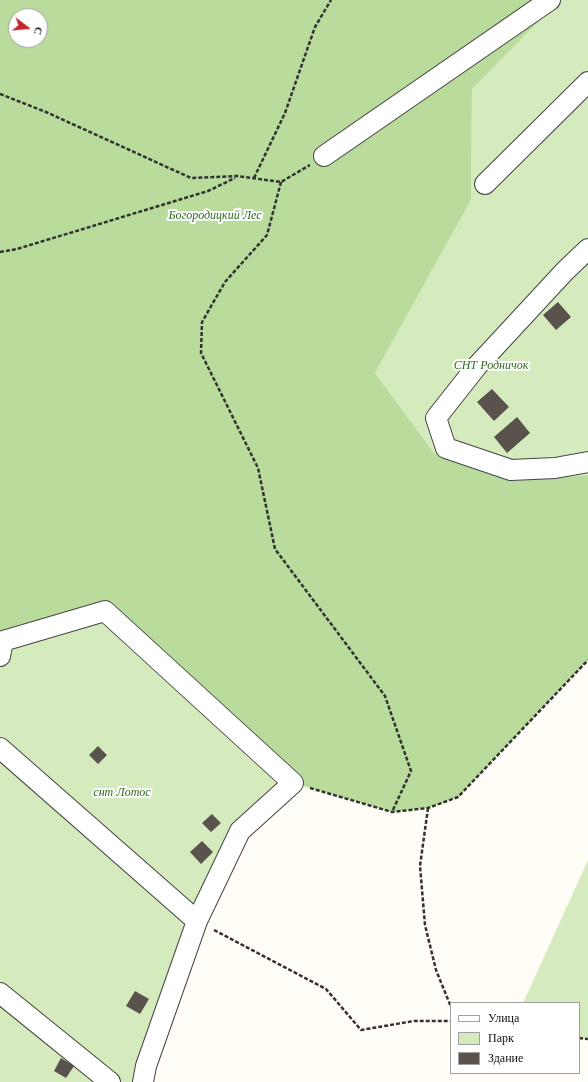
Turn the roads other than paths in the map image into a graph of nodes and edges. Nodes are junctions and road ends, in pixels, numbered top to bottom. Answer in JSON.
{"nodes":[{"id":1,"x":550,"y":0,"type":"edge"},
{"id":2,"x":588,"y":82,"type":"edge"},
{"id":3,"x":324,"y":156,"type":"road end"},
{"id":4,"x":484,"y":184,"type":"dead end"},
{"id":5,"x":588,"y":249,"type":"edge"},
{"id":6,"x":588,"y":462,"type":"edge"},
{"id":7,"x":0,"y":656,"type":"edge"},
{"id":8,"x":0,"y":748,"type":"edge"},
{"id":9,"x":197,"y":921,"type":"junction"},
{"id":10,"x":0,"y":993,"type":"edge"},
{"id":11,"x":110,"y":1082,"type":"edge"},
{"id":12,"x":143,"y":1082,"type":"edge"}],
"edges":[{"from":1,"to":3,"type":"street"},
{"from":2,"to":4,"type":"street"},
{"from":5,"to":6,"type":"street"},
{"from":7,"to":9,"type":"street"},
{"from":8,"to":9,"type":"street"},
{"from":9,"to":12,"type":"street"},
{"from":10,"to":11,"type":"street"}]}
